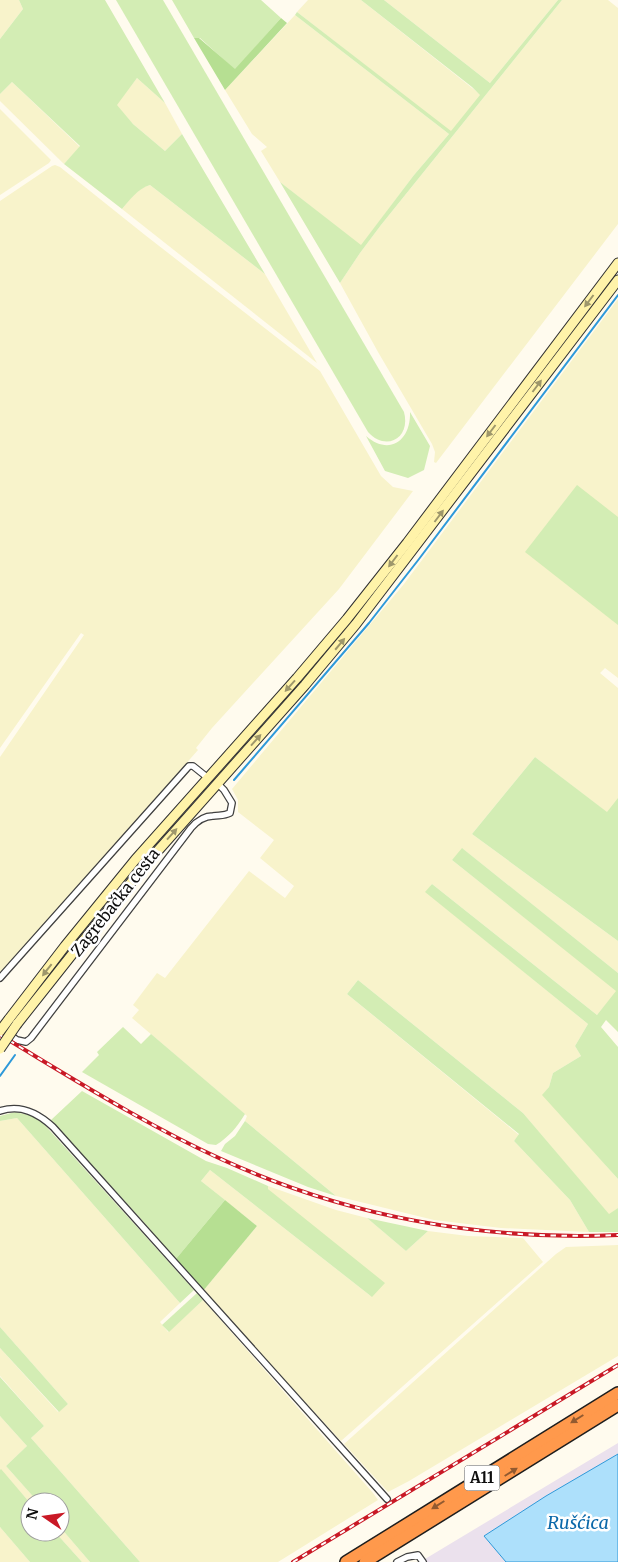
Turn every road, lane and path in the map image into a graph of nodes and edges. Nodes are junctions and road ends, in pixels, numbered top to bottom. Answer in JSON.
{"nodes":[{"id":1,"x":618,"y":262,"type":"edge"},
{"id":2,"x":618,"y":280,"type":"edge"},
{"id":3,"x":208,"y":778,"type":"junction"},
{"id":4,"x":217,"y":783,"type":"junction"},
{"id":5,"x":0,"y":978,"type":"edge"},
{"id":6,"x":0,"y":1030,"type":"edge"},
{"id":7,"x":0,"y":1048,"type":"edge"},
{"id":8,"x":0,"y":1111,"type":"edge"},
{"id":9,"x":618,"y":1393,"type":"edge"},
{"id":10,"x":618,"y":1405,"type":"edge"},
{"id":11,"x":387,"y":1499,"type":"dead end"},
{"id":12,"x":346,"y":1562,"type":"edge"},
{"id":13,"x":366,"y":1562,"type":"edge"},
{"id":14,"x":397,"y":1562,"type":"edge"},
{"id":15,"x":423,"y":1562,"type":"edge"}],
"edges":[{"from":1,"to":3,"type":"main road","name":"Zagrebačka cesta","one_way":true},
{"from":4,"to":2,"type":"main road","name":"Zagrebačka cesta","one_way":true},
{"from":3,"to":5,"type":"street","name":"Zagrebačka cesta"},
{"from":3,"to":6,"type":"main road","name":"Zagrebačka cesta","one_way":true,"bridge":true},
{"from":4,"to":6,"type":"street","name":"Zagrebačka cesta"},
{"from":7,"to":4,"type":"main road","name":"Zagrebačka cesta","one_way":true,"bridge":true},
{"from":8,"to":11,"type":"street"},
{"from":9,"to":12,"type":"highway","number":"A11","one_way":true},
{"from":13,"to":10,"type":"highway","number":"A11","one_way":true},
{"from":14,"to":15,"type":"street"}]}
